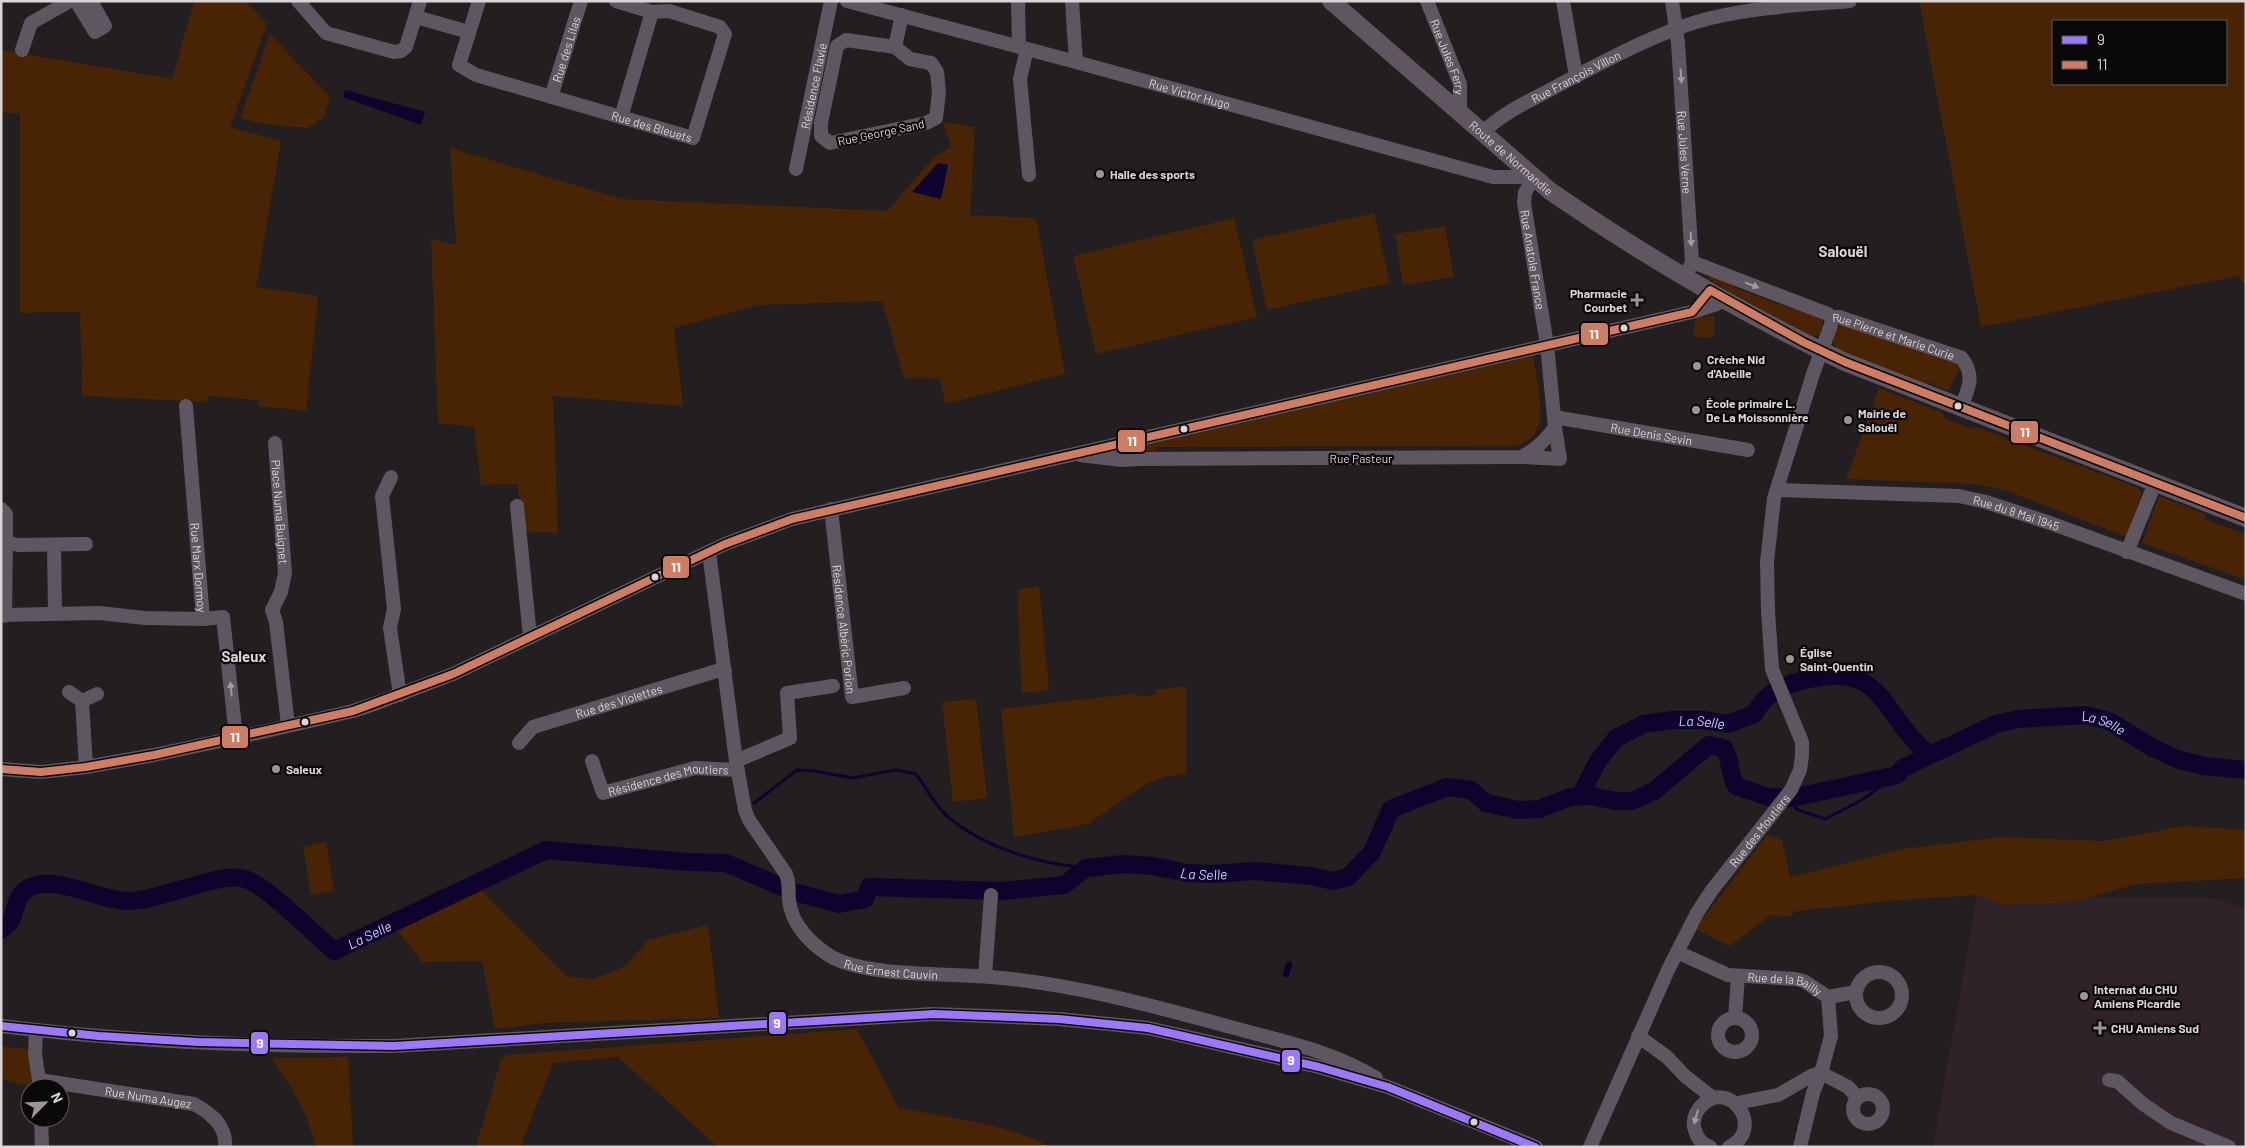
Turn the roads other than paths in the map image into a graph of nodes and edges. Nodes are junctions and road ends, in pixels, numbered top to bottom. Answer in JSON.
{"nodes":[{"id":1,"x":45,"y":1,"type":"edge"},
{"id":2,"x":70,"y":1,"type":"edge"},
{"id":3,"x":76,"y":1,"type":"edge"},
{"id":4,"x":91,"y":1,"type":"edge"},
{"id":5,"x":298,"y":1,"type":"edge"},
{"id":6,"x":420,"y":1,"type":"edge"},
{"id":7,"x":479,"y":1,"type":"edge"},
{"id":8,"x":581,"y":1,"type":"edge"},
{"id":9,"x":616,"y":1,"type":"edge"},
{"id":10,"x":831,"y":1,"type":"edge"},
{"id":11,"x":847,"y":1,"type":"edge"},
{"id":12,"x":1018,"y":1,"type":"edge"},
{"id":13,"x":1072,"y":1,"type":"edge"},
{"id":14,"x":1331,"y":1,"type":"edge"},
{"id":15,"x":1427,"y":1,"type":"edge"},
{"id":16,"x":1563,"y":1,"type":"edge"},
{"id":17,"x":1672,"y":1,"type":"edge"},
{"id":18,"x":1845,"y":2,"type":"edge"},
{"id":19,"x":652,"y":12,"type":"junction"},
{"id":20,"x":902,"y":15,"type":"junction"},
{"id":21,"x":416,"y":17,"type":"junction"},
{"id":22,"x":41,"y":18,"type":"junction"},
{"id":23,"x":1676,"y":28,"type":"junction"},
{"id":24,"x":469,"y":32,"type":"junction"},
{"id":25,"x":895,"y":47,"type":"junction"},
{"id":26,"x":1023,"y":48,"type":"junction"},
{"id":27,"x":22,"y":50,"type":"dead end"},
{"id":28,"x":1076,"y":62,"type":"junction"},
{"id":29,"x":1576,"y":76,"type":"junction"},
{"id":30,"x":551,"y":97,"type":"junction"},
{"id":31,"x":1460,"y":114,"type":"junction"},
{"id":32,"x":621,"y":117,"type":"junction"},
{"id":33,"x":1482,"y":133,"type":"junction"},
{"id":34,"x":796,"y":169,"type":"dead end"},
{"id":35,"x":1029,"y":175,"type":"dead end"},
{"id":36,"x":1533,"y":177,"type":"junction"},
{"id":37,"x":1688,"y":269,"type":"junction"},
{"id":38,"x":1716,"y":294,"type":"junction"},
{"id":39,"x":1832,"y":317,"type":"junction"},
{"id":40,"x":1547,"y":345,"type":"junction"},
{"id":41,"x":1822,"y":351,"type":"junction"},
{"id":42,"x":186,"y":406,"type":"dead end"},
{"id":43,"x":1961,"y":408,"type":"junction"},
{"id":44,"x":1555,"y":422,"type":"junction"},
{"id":45,"x":1135,"y":440,"type":"junction"},
{"id":46,"x":275,"y":443,"type":"dead end"},
{"id":47,"x":1748,"y":450,"type":"dead end"},
{"id":48,"x":1074,"y":453,"type":"junction"},
{"id":49,"x":1521,"y":457,"type":"junction"},
{"id":50,"x":1138,"y":459,"type":"junction"},
{"id":51,"x":391,"y":477,"type":"dead end"},
{"id":52,"x":2156,"y":483,"type":"junction"},
{"id":53,"x":1777,"y":490,"type":"junction"},
{"id":54,"x":517,"y":506,"type":"dead end"},
{"id":55,"x":1,"y":509,"type":"edge"},
{"id":56,"x":831,"y":509,"type":"junction"},
{"id":57,"x":2246,"y":518,"type":"edge"},
{"id":58,"x":6,"y":542,"type":"junction"},
{"id":59,"x":86,"y":544,"type":"dead end"},
{"id":60,"x":54,"y":545,"type":"junction"},
{"id":61,"x":709,"y":552,"type":"junction"},
{"id":62,"x":2127,"y":552,"type":"junction"},
{"id":63,"x":2246,"y":594,"type":"edge"},
{"id":64,"x":55,"y":614,"type":"junction"},
{"id":65,"x":3,"y":616,"type":"edge"},
{"id":66,"x":203,"y":619,"type":"junction"},
{"id":67,"x":530,"y":637,"type":"junction"},
{"id":68,"x":725,"y":670,"type":"junction"},
{"id":69,"x":833,"y":686,"type":"dead end"},
{"id":70,"x":904,"y":688,"type":"dead end"},
{"id":71,"x":69,"y":692,"type":"dead end"},
{"id":72,"x":97,"y":694,"type":"dead end"},
{"id":73,"x":400,"y":695,"type":"junction"},
{"id":74,"x":82,"y":701,"type":"junction"},
{"id":75,"x":288,"y":726,"type":"junction"},
{"id":76,"x":236,"y":737,"type":"junction"},
{"id":77,"x":519,"y":742,"type":"dead end"},
{"id":78,"x":592,"y":761,"type":"dead end"},
{"id":79,"x":737,"y":766,"type":"junction"},
{"id":80,"x":86,"y":767,"type":"junction"},
{"id":81,"x":1,"y":769,"type":"edge"},
{"id":82,"x":991,"y":894,"type":"dead end"},
{"id":83,"x":1677,"y":952,"type":"junction"},
{"id":84,"x":985,"y":976,"type":"junction"},
{"id":85,"x":1738,"y":976,"type":"junction"},
{"id":86,"x":1856,"y":992,"type":"dead end"},
{"id":87,"x":1828,"y":997,"type":"junction"},
{"id":88,"x":1735,"y":1018,"type":"dead end"},
{"id":89,"x":1,"y":1026,"type":"edge"},
{"id":90,"x":36,"y":1030,"type":"junction"},
{"id":91,"x":1638,"y":1036,"type":"junction"},
{"id":92,"x":1821,"y":1073,"type":"junction"},
{"id":93,"x":1365,"y":1076,"type":"junction"},
{"id":94,"x":42,"y":1078,"type":"edge"},
{"id":95,"x":2109,"y":1080,"type":"dead end"},
{"id":96,"x":70,"y":1088,"type":"edge"},
{"id":97,"x":1857,"y":1097,"type":"dead end"},
{"id":98,"x":1713,"y":1098,"type":"junction"},
{"id":99,"x":1738,"y":1106,"type":"junction"},
{"id":100,"x":41,"y":1128,"type":"edge"},
{"id":101,"x":42,"y":1147,"type":"edge"},
{"id":102,"x":225,"y":1147,"type":"edge"},
{"id":103,"x":1536,"y":1147,"type":"edge"},
{"id":104,"x":1590,"y":1147,"type":"edge"},
{"id":105,"x":1710,"y":1147,"type":"edge"},
{"id":106,"x":1729,"y":1147,"type":"edge"},
{"id":107,"x":1800,"y":1147,"type":"edge"},
{"id":108,"x":2229,"y":1147,"type":"edge"}],
"edges":[{"from":1,"to":22,"type":"street"},
{"from":2,"to":22,"type":"street"},
{"from":3,"to":4,"type":"street"},
{"from":5,"to":21,"type":"street"},
{"from":6,"to":21,"type":"street"},
{"from":7,"to":24,"type":"street","name":"Rue des Bleuets"},
{"from":8,"to":30,"type":"street","name":"Rue des Lilas"},
{"from":9,"to":19,"type":"street","name":"Rue des Bleuets"},
{"from":10,"to":34,"type":"street","name":"Résidence Flavie"},
{"from":11,"to":20,"type":"street","name":"Rue Victor Hugo"},
{"from":12,"to":26,"type":"street"},
{"from":13,"to":28,"type":"street"},
{"from":14,"to":31,"type":"main road","name":"Route de Normandie"},
{"from":15,"to":31,"type":"street","name":"Rue Jules Ferry"},
{"from":16,"to":29,"type":"street"},
{"from":17,"to":23,"type":"street","name":"Rue Jules Verne"},
{"from":18,"to":23,"type":"street","name":"Rue François Villon"},
{"from":19,"to":32,"type":"street"},
{"from":19,"to":32,"type":"street","name":"Rue des Bleuets"},
{"from":20,"to":25,"type":"street"},
{"from":20,"to":26,"type":"street","name":"Rue Victor Hugo"},
{"from":21,"to":24,"type":"street"},
{"from":22,"to":27,"type":"street"},
{"from":23,"to":29,"type":"street","name":"Rue François Villon"},
{"from":23,"to":37,"type":"street","name":"Rue Jules Verne","one_way":true},
{"from":24,"to":30,"type":"street","name":"Rue des Bleuets"},
{"from":25,"to":25,"type":"street","name":"Rue George Sand"},
{"from":26,"to":28,"type":"street","name":"Rue Victor Hugo"},
{"from":26,"to":35,"type":"street"},
{"from":28,"to":36,"type":"street","name":"Rue Victor Hugo"},
{"from":29,"to":33,"type":"street","name":"Rue François Villon"},
{"from":30,"to":32,"type":"street","name":"Rue des Bleuets"},
{"from":31,"to":33,"type":"main road","name":"Route de Normandie"},
{"from":33,"to":36,"type":"main road","name":"Route de Normandie"},
{"from":36,"to":37,"type":"main road","name":"Route de Normandie"},
{"from":36,"to":40,"type":"street","name":"Rue Anatole France"},
{"from":37,"to":38,"type":"main road","name":"Route de Normandie"},
{"from":37,"to":39,"type":"street","name":"Rue Pierre et Marie Curie","one_way":true},
{"from":38,"to":40,"type":"street"},
{"from":38,"to":41,"type":"main road","name":"Route de Normandie"},
{"from":39,"to":41,"type":"street","name":"Rue des Moutiers"},
{"from":39,"to":43,"type":"street","name":"Rue Pierre et Marie Curie"},
{"from":40,"to":44,"type":"street"},
{"from":40,"to":45,"type":"street"},
{"from":41,"to":43,"type":"main road","name":"Route de Normandie"},
{"from":41,"to":53,"type":"street","name":"Rue des Moutiers"},
{"from":42,"to":66,"type":"street","name":"Rue Marx Dormoy"},
{"from":43,"to":52,"type":"main road","name":"Route de Normandie"},
{"from":44,"to":47,"type":"street","name":"Rue Denis Sevin"},
{"from":44,"to":49,"type":"street"},
{"from":44,"to":49,"type":"street","name":"Rue Pasteur"},
{"from":45,"to":48,"type":"street"},
{"from":45,"to":50,"type":"street"},
{"from":46,"to":75,"type":"street","name":"Place Numa Buignet"},
{"from":48,"to":50,"type":"street","name":"Rue Pasteur"},
{"from":48,"to":56,"type":"street"},
{"from":49,"to":50,"type":"street","name":"Rue Pasteur"},
{"from":51,"to":73,"type":"street"},
{"from":52,"to":57,"type":"main road","name":"Route de Normandie"},
{"from":52,"to":62,"type":"street"},
{"from":53,"to":62,"type":"street","name":"Rue du 8 Mai 1945"},
{"from":53,"to":83,"type":"street","name":"Rue des Moutiers"},
{"from":54,"to":67,"type":"street"},
{"from":55,"to":58,"type":"street"},
{"from":56,"to":61,"type":"street"},
{"from":56,"to":70,"type":"street","name":"Résidence Albéric Porion"},
{"from":58,"to":60,"type":"street"},
{"from":58,"to":65,"type":"street"},
{"from":59,"to":60,"type":"street"},
{"from":60,"to":64,"type":"street"},
{"from":61,"to":67,"type":"street"},
{"from":61,"to":68,"type":"street","name":"Rue Ernest Cauvin"},
{"from":62,"to":63,"type":"street","name":"Rue du 8 Mai 1945"},
{"from":64,"to":65,"type":"street"},
{"from":64,"to":66,"type":"street"},
{"from":76,"to":66,"type":"street","name":"Rue Marx Dormoy","one_way":true},
{"from":67,"to":73,"type":"street"},
{"from":68,"to":77,"type":"street","name":"Rue des Violettes"},
{"from":68,"to":79,"type":"street","name":"Rue Ernest Cauvin"},
{"from":69,"to":79,"type":"street"},
{"from":71,"to":74,"type":"street"},
{"from":72,"to":74,"type":"street"},
{"from":73,"to":75,"type":"street"},
{"from":74,"to":80,"type":"street"},
{"from":75,"to":76,"type":"street"},
{"from":76,"to":80,"type":"street"},
{"from":78,"to":79,"type":"street","name":"Résidence des Moutiers"},
{"from":79,"to":84,"type":"street","name":"Rue Ernest Cauvin"},
{"from":80,"to":81,"type":"street"},
{"from":82,"to":84,"type":"street"},
{"from":83,"to":85,"type":"street","name":"Rue de la Bailly"},
{"from":83,"to":91,"type":"street","name":"Rue des Moutiers"},
{"from":84,"to":93,"type":"street","name":"Rue Ernest Cauvin"},
{"from":85,"to":87,"type":"street","name":"Rue de la Bailly"},
{"from":85,"to":88,"type":"street","name":"Rue de la Bailly"},
{"from":86,"to":87,"type":"street","name":"Rue de la Bailly"},
{"from":87,"to":92,"type":"street","name":"Rue de la Bailly"},
{"from":89,"to":90,"type":"street"},
{"from":90,"to":93,"type":"street"},
{"from":90,"to":94,"type":"street","name":"Rue Numa Augez"},
{"from":91,"to":98,"type":"street"},
{"from":91,"to":104,"type":"street","name":"Rue des Moutiers"},
{"from":92,"to":97,"type":"street"},
{"from":92,"to":99,"type":"street"},
{"from":92,"to":107,"type":"street","name":"Rue de la Bailly"},
{"from":93,"to":103,"type":"street"},
{"from":95,"to":108,"type":"street"},
{"from":96,"to":102,"type":"street","name":"Rue Numa Augez"},
{"from":98,"to":99,"type":"street"},
{"from":98,"to":105,"type":"street","one_way":true},
{"from":99,"to":106,"type":"street"},
{"from":100,"to":101,"type":"street"}]}
